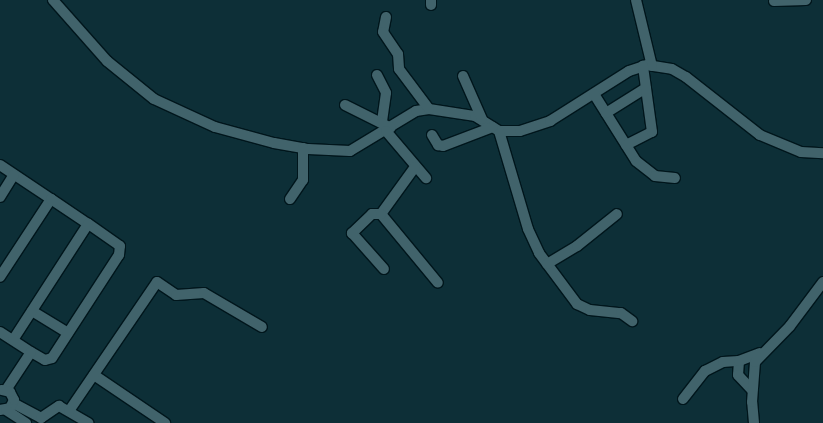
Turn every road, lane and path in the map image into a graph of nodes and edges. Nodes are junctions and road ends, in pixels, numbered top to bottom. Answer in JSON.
{"nodes":[{"id":1,"x":52,"y":0,"type":"edge"},
{"id":2,"x":636,"y":0,"type":"edge"},
{"id":3,"x":806,"y":0,"type":"edge"},
{"id":4,"x":774,"y":1,"type":"edge"},
{"id":5,"x":386,"y":17,"type":"dead end"},
{"id":6,"x":648,"y":66,"type":"junction"},
{"id":7,"x":377,"y":75,"type":"dead end"},
{"id":8,"x":463,"y":76,"type":"dead end"},
{"id":9,"x":646,"y":88,"type":"junction"},
{"id":10,"x":594,"y":94,"type":"junction"},
{"id":11,"x":345,"y":105,"type":"dead end"},
{"id":12,"x":429,"y":109,"type":"junction"},
{"id":13,"x":606,"y":113,"type":"junction"},
{"id":14,"x":482,"y":119,"type":"junction"},
{"id":15,"x":386,"y":127,"type":"junction"},
{"id":16,"x":496,"y":129,"type":"junction"},
{"id":17,"x":432,"y":135,"type":"dead end"},
{"id":18,"x":626,"y":145,"type":"junction"},
{"id":19,"x":303,"y":148,"type":"junction"},
{"id":20,"x":823,"y":153,"type":"edge"},
{"id":21,"x":0,"y":165,"type":"edge"},
{"id":22,"x":415,"y":167,"type":"junction"},
{"id":23,"x":14,"y":175,"type":"junction"},
{"id":24,"x":426,"y":178,"type":"dead end"},
{"id":25,"x":675,"y":178,"type":"dead end"},
{"id":26,"x":0,"y":197,"type":"edge"},
{"id":27,"x":50,"y":199,"type":"junction"},
{"id":28,"x":290,"y":199,"type":"dead end"},
{"id":29,"x":381,"y":214,"type":"junction"},
{"id":30,"x":617,"y":214,"type":"dead end"},
{"id":31,"x":88,"y":224,"type":"junction"},
{"id":32,"x":547,"y":264,"type":"junction"},
{"id":33,"x":384,"y":269,"type":"dead end"},
{"id":34,"x":0,"y":277,"type":"edge"},
{"id":35,"x":823,"y":282,"type":"edge"},
{"id":36,"x":438,"y":283,"type":"dead end"},
{"id":37,"x":32,"y":311,"type":"junction"},
{"id":38,"x":632,"y":321,"type":"dead end"},
{"id":39,"x":262,"y":327,"type":"dead end"},
{"id":40,"x":0,"y":332,"type":"edge"},
{"id":41,"x":68,"y":333,"type":"junction"},
{"id":42,"x":13,"y":340,"type":"junction"},
{"id":43,"x":31,"y":352,"type":"junction"},
{"id":44,"x":760,"y":353,"type":"junction"},
{"id":45,"x":739,"y":361,"type":"junction"},
{"id":46,"x":94,"y":375,"type":"junction"},
{"id":47,"x":2,"y":390,"type":"edge"},
{"id":48,"x":752,"y":390,"type":"junction"},
{"id":49,"x":683,"y":399,"type":"dead end"},
{"id":50,"x":6,"y":408,"type":"edge"},
{"id":51,"x":69,"y":411,"type":"junction"},
{"id":52,"x":26,"y":423,"type":"edge"},
{"id":53,"x":88,"y":423,"type":"edge"},
{"id":54,"x":165,"y":423,"type":"edge"},
{"id":55,"x":754,"y":423,"type":"edge"}],
"edges":[{"from":1,"to":19,"type":"street"},
{"from":2,"to":6,"type":"street"},
{"from":3,"to":4,"type":"street"},
{"from":5,"to":12,"type":"street"},
{"from":6,"to":9,"type":"street"},
{"from":6,"to":10,"type":"street"},
{"from":6,"to":20,"type":"street"},
{"from":7,"to":15,"type":"street"},
{"from":8,"to":14,"type":"street"},
{"from":9,"to":13,"type":"street"},
{"from":9,"to":18,"type":"street"},
{"from":10,"to":13,"type":"street"},
{"from":10,"to":16,"type":"street"},
{"from":11,"to":15,"type":"street"},
{"from":12,"to":14,"type":"street"},
{"from":12,"to":15,"type":"street"},
{"from":13,"to":18,"type":"street"},
{"from":14,"to":16,"type":"street"},
{"from":15,"to":19,"type":"street"},
{"from":15,"to":22,"type":"street"},
{"from":16,"to":17,"type":"street"},
{"from":16,"to":32,"type":"street"},
{"from":18,"to":25,"type":"street"},
{"from":19,"to":28,"type":"street"},
{"from":21,"to":23,"type":"street"},
{"from":22,"to":24,"type":"street"},
{"from":22,"to":29,"type":"street"},
{"from":23,"to":26,"type":"street"},
{"from":23,"to":27,"type":"street"},
{"from":27,"to":31,"type":"street"},
{"from":27,"to":34,"type":"street"},
{"from":29,"to":33,"type":"street"},
{"from":29,"to":36,"type":"street"},
{"from":30,"to":32,"type":"street"},
{"from":31,"to":37,"type":"street"},
{"from":31,"to":41,"type":"street"},
{"from":32,"to":38,"type":"street"},
{"from":35,"to":44,"type":"street"},
{"from":37,"to":41,"type":"street"},
{"from":37,"to":42,"type":"street"},
{"from":39,"to":46,"type":"street"},
{"from":40,"to":42,"type":"street"},
{"from":41,"to":43,"type":"street"},
{"from":42,"to":43,"type":"street"},
{"from":43,"to":47,"type":"street"},
{"from":44,"to":45,"type":"street"},
{"from":44,"to":48,"type":"street"},
{"from":45,"to":48,"type":"street"},
{"from":45,"to":49,"type":"street"},
{"from":46,"to":51,"type":"street"},
{"from":46,"to":54,"type":"street"},
{"from":47,"to":50,"type":"street"},
{"from":48,"to":55,"type":"street"},
{"from":50,"to":51,"type":"street"},
{"from":50,"to":52,"type":"street"},
{"from":51,"to":53,"type":"street"}]}
